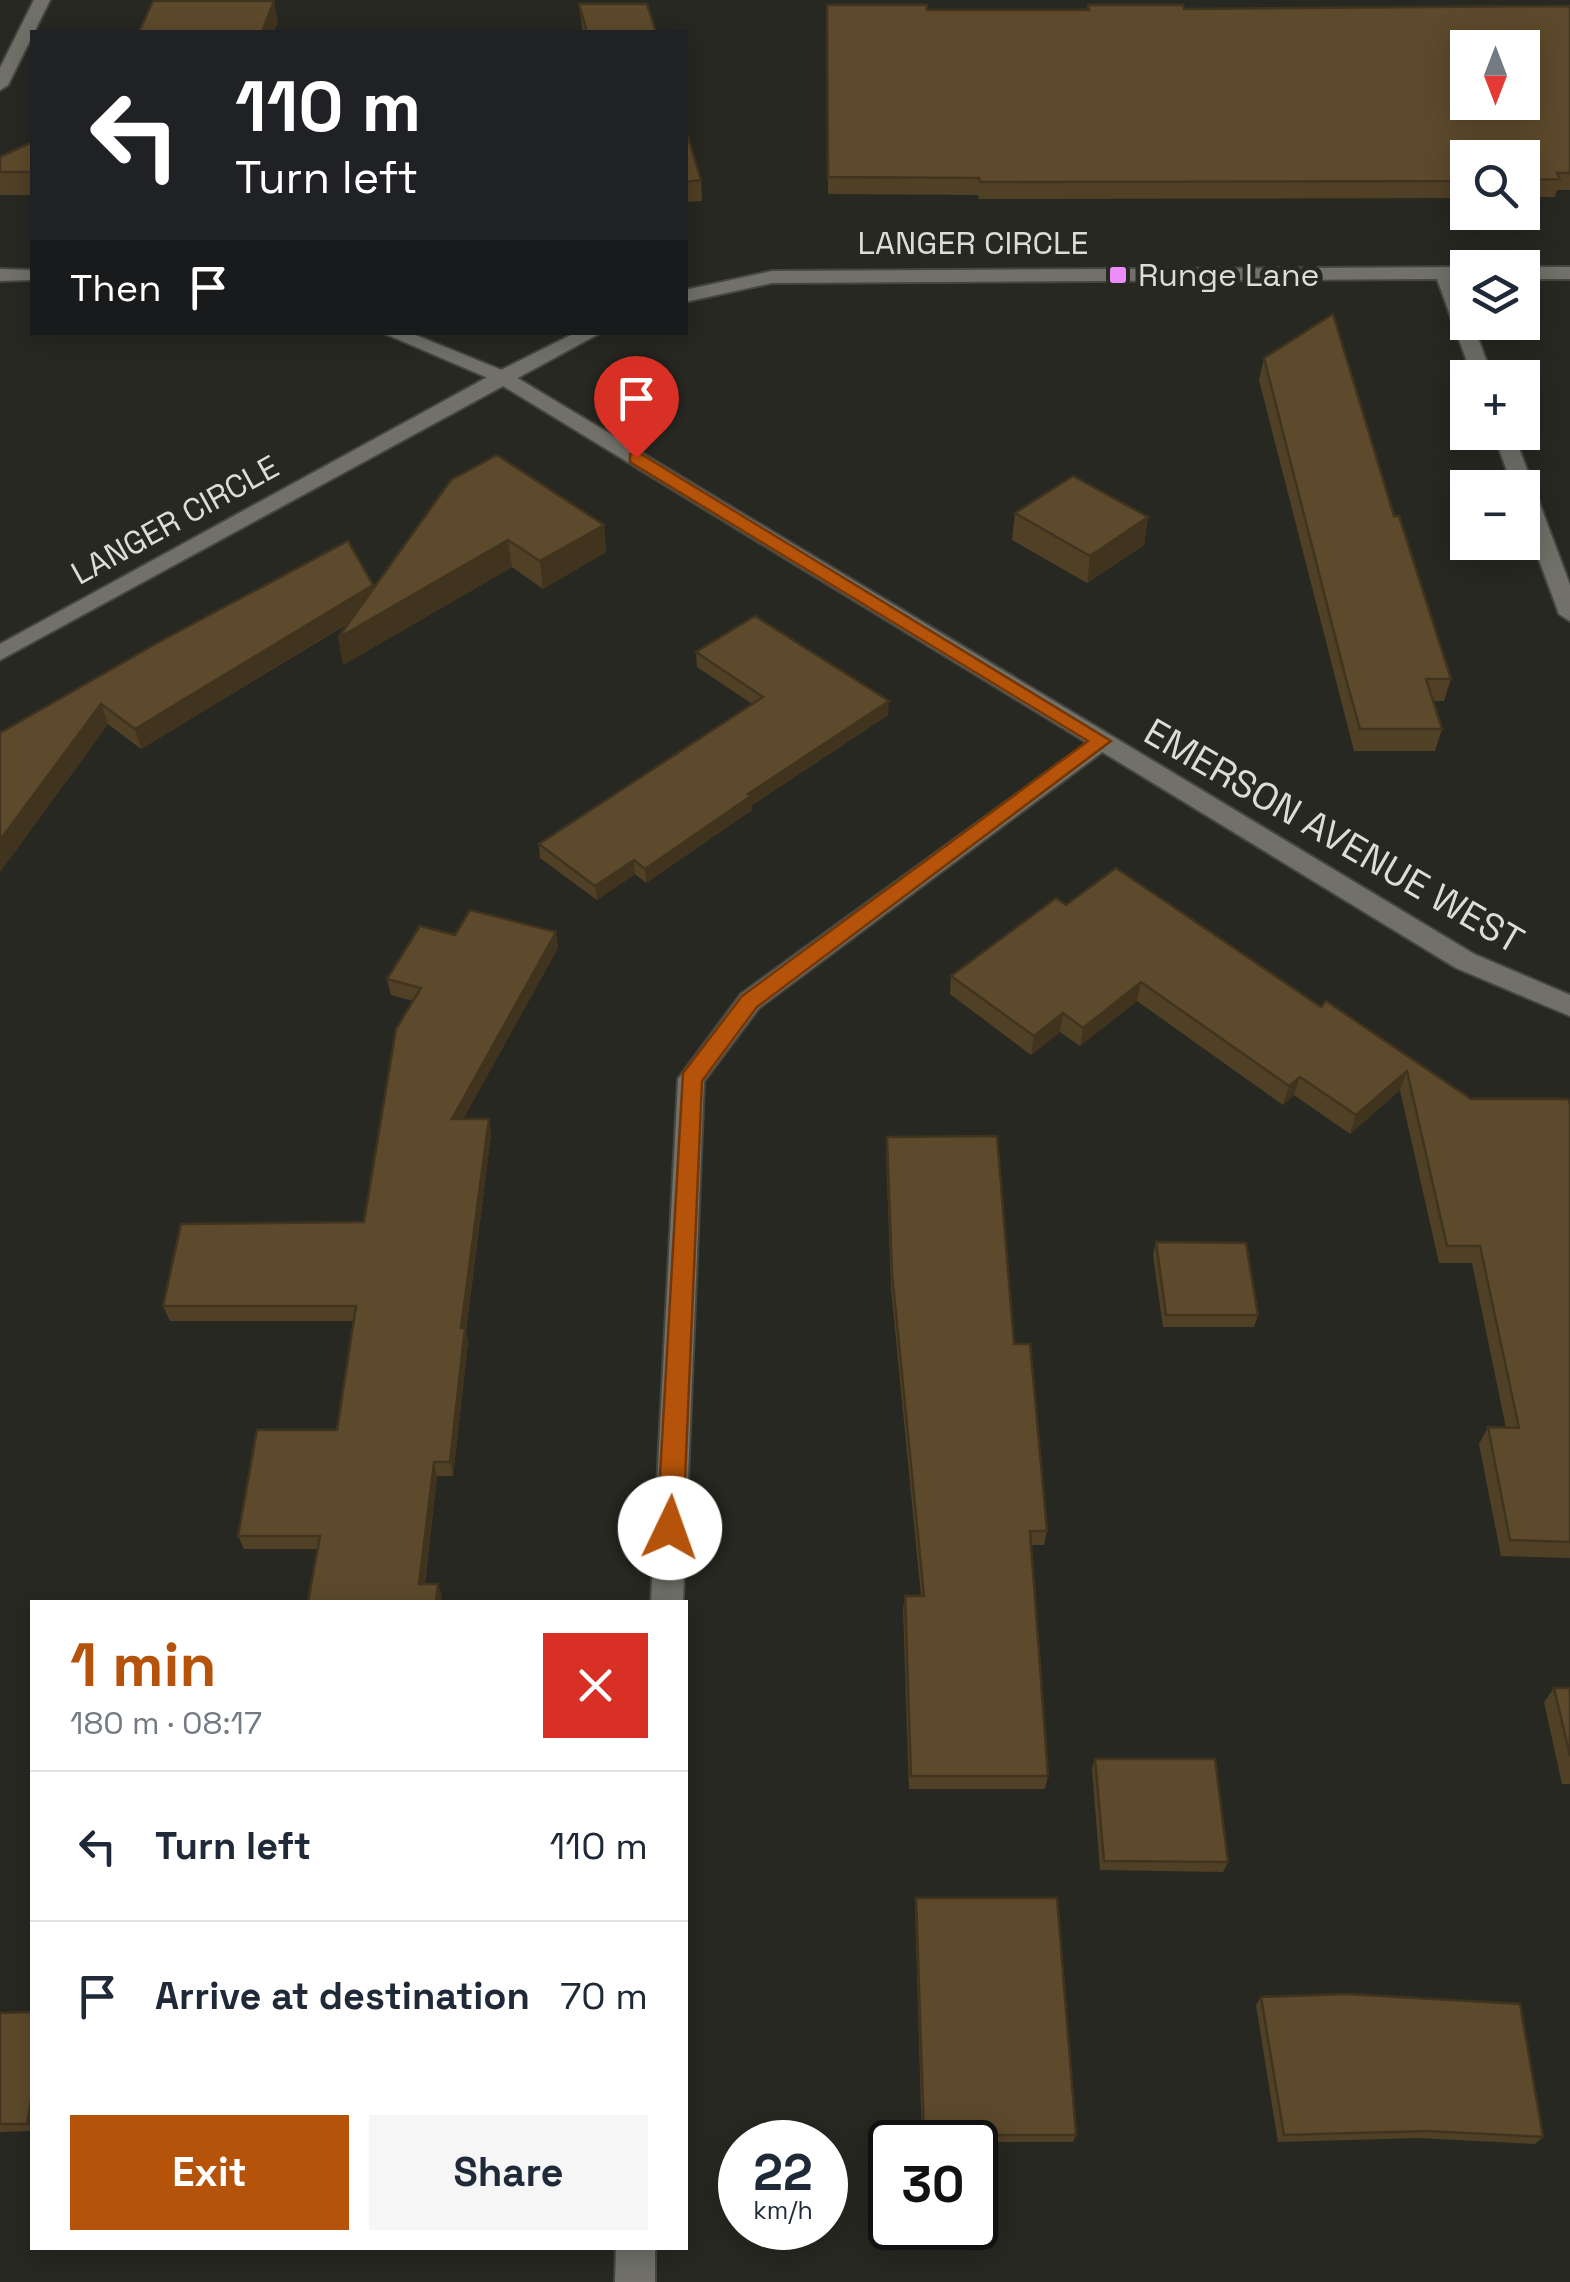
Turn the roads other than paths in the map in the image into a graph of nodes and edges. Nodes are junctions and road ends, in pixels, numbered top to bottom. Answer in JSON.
{"nodes":[{"id":1,"x":42,"y":0,"type":"edge"},
{"id":2,"x":0,"y":85,"type":"edge"},
{"id":3,"x":1444,"y":273,"type":"junction"},
{"id":4,"x":1450,"y":273,"type":"edge"},
{"id":5,"x":1540,"y":273,"type":"edge"},
{"id":6,"x":1570,"y":273,"type":"edge"},
{"id":7,"x":0,"y":275,"type":"edge"},
{"id":8,"x":30,"y":275,"type":"edge"},
{"id":9,"x":688,"y":295,"type":"edge"},
{"id":10,"x":397,"y":335,"type":"edge"},
{"id":11,"x":587,"y":335,"type":"edge"},
{"id":12,"x":1476,"y":360,"type":"edge"},
{"id":13,"x":502,"y":377,"type":"junction"},
{"id":14,"x":1510,"y":450,"type":"edge"},
{"id":15,"x":1570,"y":614,"type":"edge"},
{"id":16,"x":0,"y":653,"type":"edge"},
{"id":17,"x":1101,"y":741,"type":"junction"},
{"id":18,"x":1570,"y":1006,"type":"edge"},
{"id":19,"x":667,"y":1600,"type":"edge"},
{"id":20,"x":636,"y":2250,"type":"edge"},
{"id":21,"x":635,"y":2282,"type":"edge"}],
"edges":[{"from":1,"to":2,"type":"street"},
{"from":3,"to":4,"type":"street","name":"LANGER CIRCLE"},
{"from":3,"to":9,"type":"street","name":"LANGER CIRCLE"},
{"from":3,"to":12,"type":"street"},
{"from":5,"to":6,"type":"street"},
{"from":7,"to":8,"type":"street"},
{"from":10,"to":13,"type":"street","name":"EMERSON AVENUE WEST"},
{"from":11,"to":13,"type":"street","name":"LANGER CIRCLE"},
{"from":13,"to":16,"type":"street","name":"LANGER CIRCLE"},
{"from":13,"to":17,"type":"street","name":"EMERSON AVENUE WEST"},
{"from":14,"to":15,"type":"street"},
{"from":17,"to":18,"type":"street","name":"EMERSON AVENUE WEST"},
{"from":17,"to":19,"type":"street"},
{"from":20,"to":21,"type":"street"}]}
